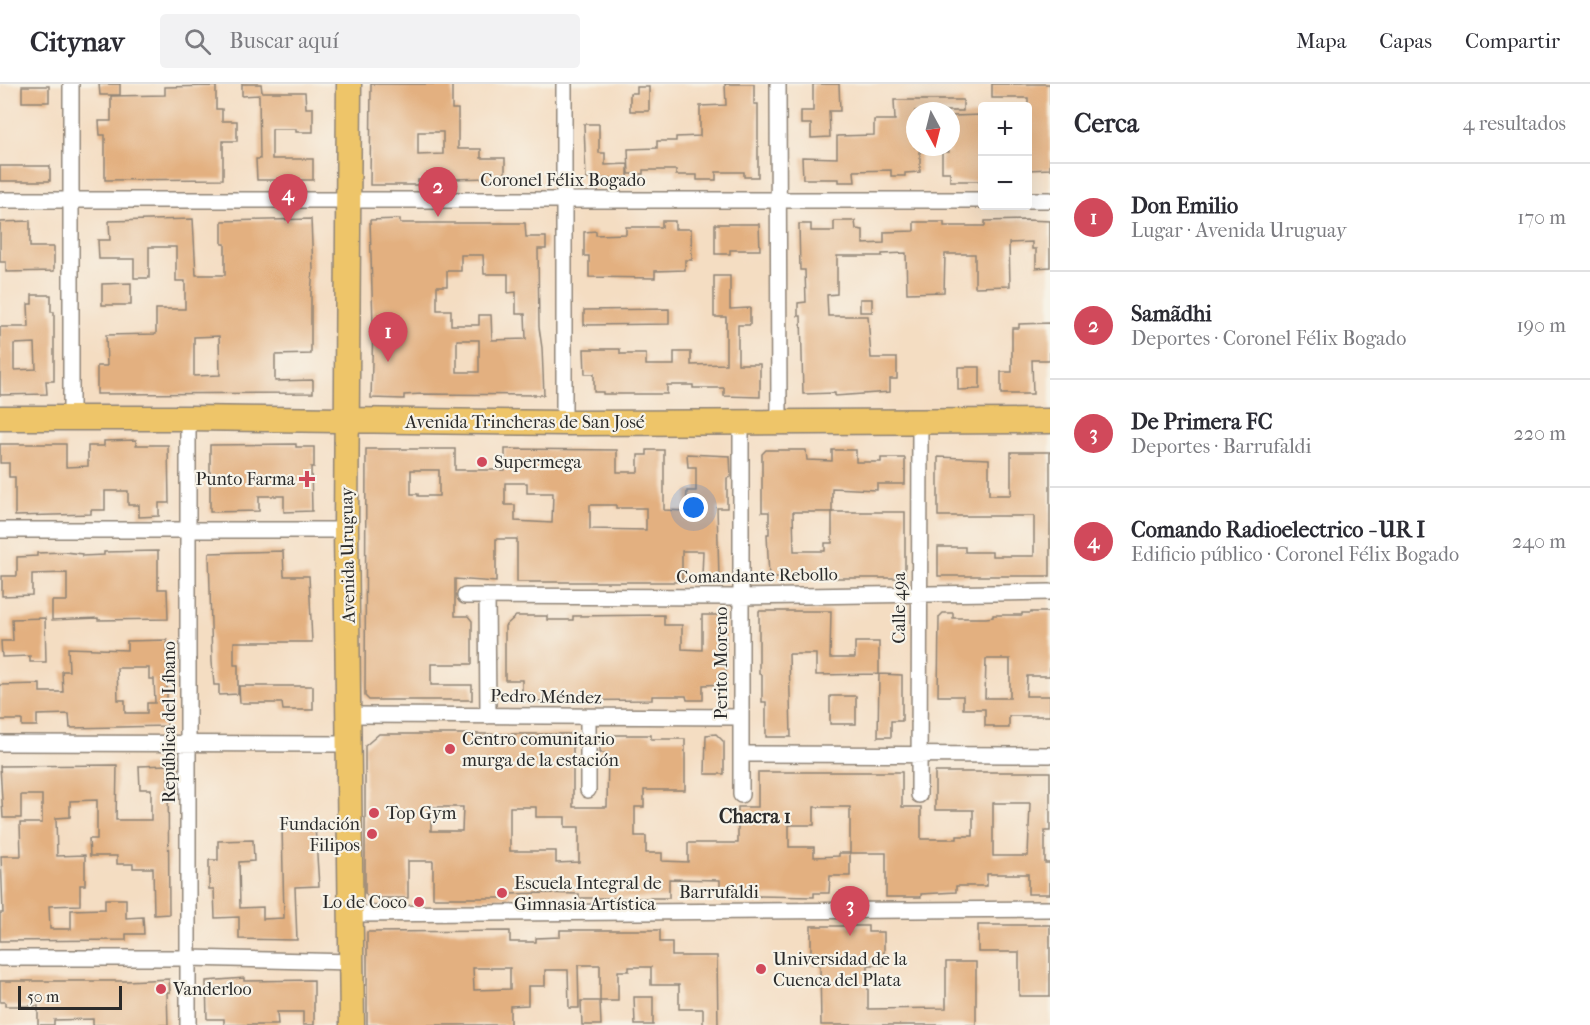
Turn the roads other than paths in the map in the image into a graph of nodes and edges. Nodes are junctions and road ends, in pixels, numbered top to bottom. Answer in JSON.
{"nodes":[{"id":1,"x":71,"y":84,"type":"edge"},
{"id":2,"x":349,"y":84,"type":"edge"},
{"id":3,"x":564,"y":84,"type":"edge"},
{"id":4,"x":778,"y":84,"type":"edge"},
{"id":5,"x":0,"y":200,"type":"edge"},
{"id":6,"x":70,"y":200,"type":"junction"},
{"id":7,"x":348,"y":200,"type":"junction"},
{"id":8,"x":563,"y":200,"type":"junction"},
{"id":9,"x":778,"y":200,"type":"junction"},
{"id":10,"x":978,"y":200,"type":"edge"},
{"id":11,"x":1032,"y":200,"type":"edge"},
{"id":12,"x":1050,"y":200,"type":"edge"},
{"id":13,"x":0,"y":418,"type":"edge"},
{"id":14,"x":71,"y":418,"type":"junction"},
{"id":15,"x":188,"y":418,"type":"junction"},
{"id":16,"x":347,"y":420,"type":"junction"},
{"id":17,"x":920,"y":421,"type":"junction"},
{"id":18,"x":1050,"y":421,"type":"edge"},
{"id":19,"x":564,"y":423,"type":"junction"},
{"id":20,"x":741,"y":423,"type":"junction"},
{"id":21,"x":779,"y":423,"type":"junction"},
{"id":22,"x":0,"y":530,"type":"edge"},
{"id":23,"x":346,"y":530,"type":"junction"},
{"id":24,"x":188,"y":531,"type":"junction"},
{"id":25,"x":1050,"y":592,"type":"edge"},
{"id":26,"x":918,"y":593,"type":"junction"},
{"id":27,"x":465,"y":596,"type":"dead end"},
{"id":28,"x":487,"y":596,"type":"junction"},
{"id":29,"x":740,"y":597,"type":"junction"},
{"id":30,"x":350,"y":715,"type":"junction"},
{"id":31,"x":488,"y":716,"type":"junction"},
{"id":32,"x":588,"y":717,"type":"junction"},
{"id":33,"x":741,"y":717,"type":"junction"},
{"id":34,"x":0,"y":743,"type":"edge"},
{"id":35,"x":350,"y":744,"type":"junction"},
{"id":36,"x":188,"y":745,"type":"junction"},
{"id":37,"x":741,"y":754,"type":"junction"},
{"id":38,"x":918,"y":754,"type":"junction"},
{"id":39,"x":1050,"y":755,"type":"edge"},
{"id":40,"x":588,"y":790,"type":"dead end"},
{"id":41,"x":741,"y":795,"type":"dead end"},
{"id":42,"x":919,"y":795,"type":"dead end"},
{"id":43,"x":1050,"y":909,"type":"edge"},
{"id":44,"x":352,"y":914,"type":"junction"},
{"id":45,"x":0,"y":958,"type":"edge"},
{"id":46,"x":188,"y":958,"type":"junction"},
{"id":47,"x":352,"y":962,"type":"junction"},
{"id":48,"x":188,"y":1025,"type":"edge"},
{"id":49,"x":352,"y":1025,"type":"edge"}],
"edges":[{"from":1,"to":6,"type":"street"},
{"from":2,"to":7,"type":"main road","name":"Avenida Uruguay"},
{"from":3,"to":8,"type":"street"},
{"from":4,"to":9,"type":"street"},
{"from":5,"to":6,"type":"street","name":"Coronel Félix Bogado"},
{"from":6,"to":7,"type":"street","name":"Coronel Félix Bogado"},
{"from":6,"to":14,"type":"street"},
{"from":7,"to":8,"type":"street","name":"Coronel Félix Bogado"},
{"from":7,"to":16,"type":"main road","name":"Avenida Uruguay"},
{"from":8,"to":9,"type":"street","name":"Coronel Félix Bogado"},
{"from":8,"to":19,"type":"street"},
{"from":9,"to":10,"type":"street","name":"Coronel Félix Bogado"},
{"from":9,"to":21,"type":"street"},
{"from":11,"to":12,"type":"street"},
{"from":13,"to":14,"type":"main road","name":"Avenida Trincheras de San José"},
{"from":14,"to":15,"type":"main road","name":"Avenida Trincheras de San José"},
{"from":15,"to":16,"type":"main road","name":"Avenida Trincheras de San José"},
{"from":15,"to":24,"type":"street","name":"República del Líbano"},
{"from":16,"to":19,"type":"main road","name":"Avenida Trincheras de San José"},
{"from":16,"to":23,"type":"main road","name":"Avenida Uruguay"},
{"from":17,"to":18,"type":"main road","name":"Avenida Trincheras de San José"},
{"from":17,"to":21,"type":"main road","name":"Avenida Trincheras de San José"},
{"from":17,"to":26,"type":"street","name":"Calle 49a"},
{"from":19,"to":20,"type":"main road","name":"Avenida Trincheras de San José"},
{"from":20,"to":21,"type":"main road","name":"Avenida Trincheras de San José"},
{"from":20,"to":29,"type":"street","name":"Perito Moreno"},
{"from":22,"to":24,"type":"street"},
{"from":23,"to":24,"type":"street"},
{"from":23,"to":30,"type":"main road","name":"Avenida Uruguay"},
{"from":24,"to":36,"type":"street","name":"República del Líbano"},
{"from":25,"to":26,"type":"street","name":"Comandante Rebollo"},
{"from":26,"to":29,"type":"street","name":"Comandante Rebollo"},
{"from":26,"to":38,"type":"street","name":"Calle 49a"},
{"from":27,"to":28,"type":"street","name":"Comandante Rebollo"},
{"from":28,"to":29,"type":"street","name":"Comandante Rebollo"},
{"from":28,"to":31,"type":"street"},
{"from":29,"to":33,"type":"street","name":"Perito Moreno"},
{"from":30,"to":31,"type":"street","name":"Pedro Méndez"},
{"from":30,"to":35,"type":"main road","name":"Avenida Uruguay"},
{"from":31,"to":32,"type":"street","name":"Pedro Méndez"},
{"from":32,"to":33,"type":"street","name":"Pedro Méndez"},
{"from":32,"to":40,"type":"street"},
{"from":33,"to":37,"type":"street","name":"Perito Moreno"},
{"from":34,"to":36,"type":"street"},
{"from":35,"to":36,"type":"street"},
{"from":35,"to":44,"type":"main road","name":"Avenida Uruguay"},
{"from":36,"to":46,"type":"street","name":"República del Líbano"},
{"from":37,"to":38,"type":"street"},
{"from":37,"to":41,"type":"street","name":"Perito Moreno"},
{"from":38,"to":39,"type":"street"},
{"from":38,"to":42,"type":"street","name":"Calle 49a"},
{"from":43,"to":44,"type":"street","name":"Barrufaldi"},
{"from":44,"to":47,"type":"main road","name":"Avenida Uruguay"},
{"from":45,"to":46,"type":"street"},
{"from":46,"to":47,"type":"street"},
{"from":46,"to":48,"type":"street","name":"República del Líbano"},
{"from":47,"to":49,"type":"main road","name":"Avenida Uruguay"}]}
